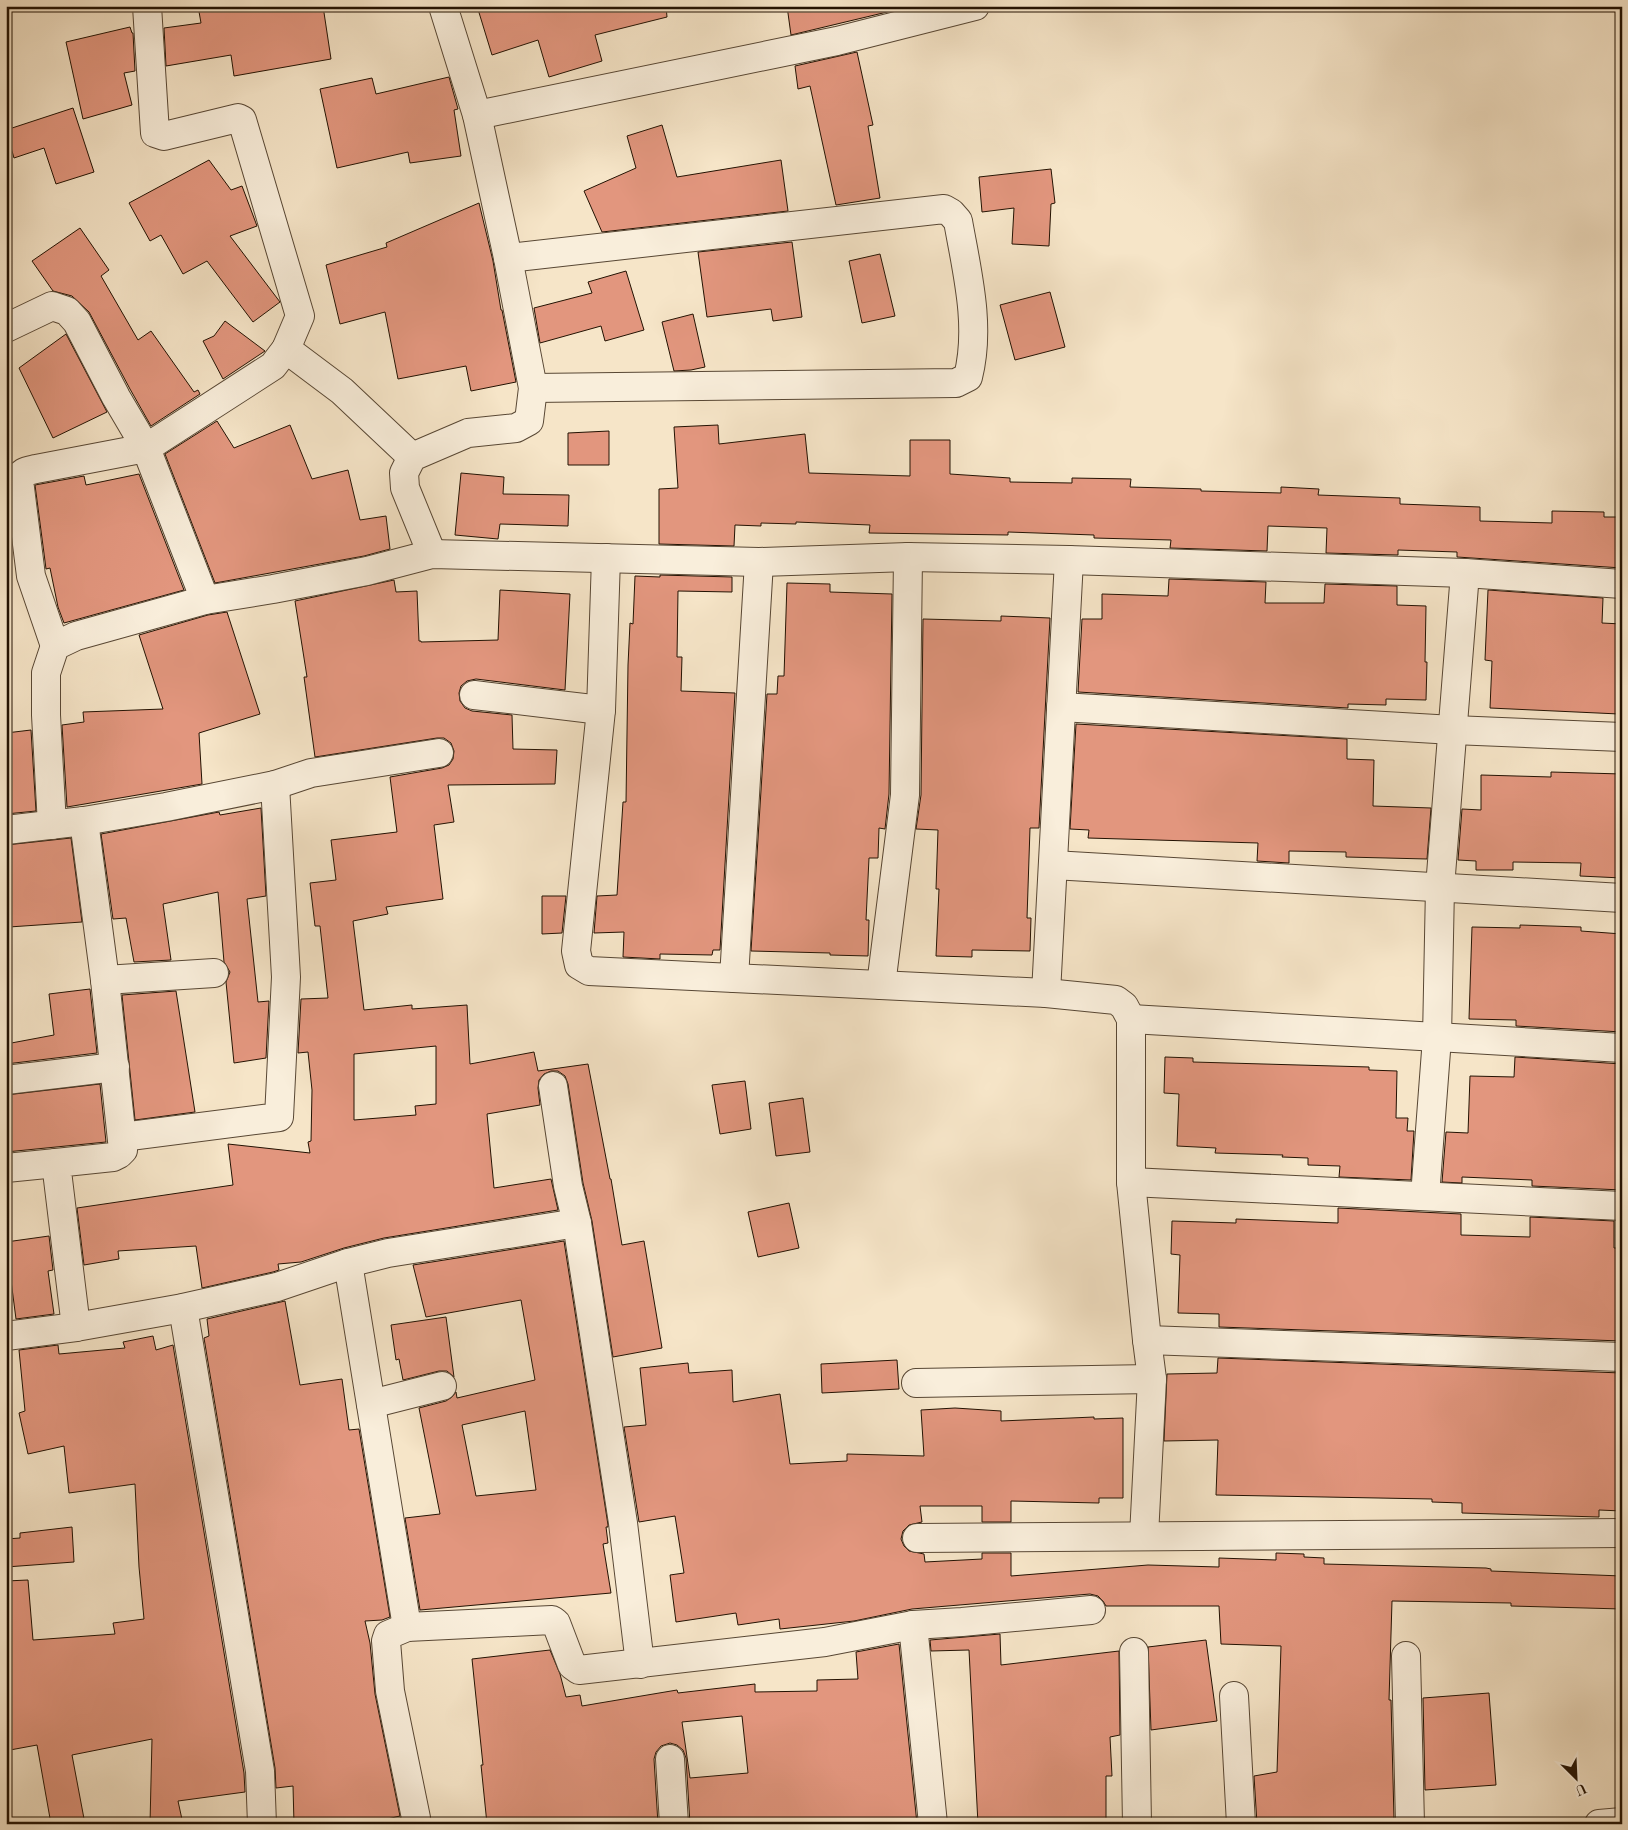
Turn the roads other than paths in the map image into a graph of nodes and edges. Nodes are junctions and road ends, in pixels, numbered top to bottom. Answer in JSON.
{"nodes":[{"id":1,"x":147,"y":6,"type":"edge"},
{"id":2,"x":443,"y":6,"type":"edge"},
{"id":3,"x":975,"y":6,"type":"edge"},
{"id":4,"x":477,"y":116,"type":"junction"},
{"id":5,"x":508,"y":258,"type":"junction"},
{"id":6,"x":6,"y":328,"type":"edge"},
{"id":7,"x":286,"y":349,"type":"junction"},
{"id":8,"x":533,"y":388,"type":"junction"},
{"id":9,"x":146,"y":448,"type":"junction"},
{"id":10,"x":412,"y":457,"type":"junction"},
{"id":11,"x":432,"y":554,"type":"junction"},
{"id":12,"x":908,"y":557,"type":"junction"},
{"id":13,"x":606,"y":558,"type":"junction"},
{"id":14,"x":1069,"y":560,"type":"junction"},
{"id":15,"x":758,"y":562,"type":"junction"},
{"id":16,"x":1465,"y":573,"type":"junction"},
{"id":17,"x":1622,"y":584,"type":"edge"},
{"id":18,"x":205,"y":600,"type":"junction"},
{"id":19,"x":55,"y":646,"type":"junction"},
{"id":20,"x":474,"y":695,"type":"dead end"},
{"id":21,"x":1061,"y":707,"type":"junction"},
{"id":22,"x":601,"y":710,"type":"junction"},
{"id":23,"x":1453,"y":730,"type":"junction"},
{"id":24,"x":1622,"y":737,"type":"edge"},
{"id":25,"x":439,"y":753,"type":"dead end"},
{"id":26,"x":275,"y":785,"type":"junction"},
{"id":27,"x":84,"y":821,"type":"junction"},
{"id":28,"x":52,"y":825,"type":"junction"},
{"id":29,"x":6,"y":830,"type":"edge"},
{"id":30,"x":1053,"y":865,"type":"junction"},
{"id":31,"x":1440,"y":887,"type":"junction"},
{"id":32,"x":1622,"y":898,"type":"edge"},
{"id":33,"x":214,"y":973,"type":"dead end"},
{"id":34,"x":734,"y":978,"type":"junction"},
{"id":35,"x":105,"y":980,"type":"junction"},
{"id":36,"x":881,"y":985,"type":"junction"},
{"id":37,"x":1046,"y":993,"type":"junction"},
{"id":38,"x":1131,"y":1020,"type":"junction"},
{"id":39,"x":1437,"y":1038,"type":"junction"},
{"id":40,"x":1622,"y":1048,"type":"edge"},
{"id":41,"x":115,"y":1067,"type":"junction"},
{"id":42,"x":6,"y":1080,"type":"edge"},
{"id":43,"x":553,"y":1086,"type":"dead end"},
{"id":44,"x":122,"y":1136,"type":"junction"},
{"id":45,"x":56,"y":1163,"type":"junction"},
{"id":46,"x":6,"y":1168,"type":"edge"},
{"id":47,"x":1131,"y":1182,"type":"junction"},
{"id":48,"x":1425,"y":1196,"type":"junction"},
{"id":49,"x":1622,"y":1206,"type":"edge"},
{"id":50,"x":577,"y":1223,"type":"junction"},
{"id":51,"x":348,"y":1263,"type":"junction"},
{"id":52,"x":183,"y":1308,"type":"junction"},
{"id":53,"x":76,"y":1327,"type":"junction"},
{"id":54,"x":6,"y":1336,"type":"edge"},
{"id":55,"x":1147,"y":1340,"type":"junction"},
{"id":56,"x":1622,"y":1357,"type":"edge"},
{"id":57,"x":1152,"y":1379,"type":"junction"},
{"id":58,"x":916,"y":1384,"type":"dead end"},
{"id":59,"x":442,"y":1386,"type":"dead end"},
{"id":60,"x":371,"y":1404,"type":"junction"},
{"id":61,"x":1622,"y":1533,"type":"edge"},
{"id":62,"x":1144,"y":1536,"type":"junction"},
{"id":63,"x":917,"y":1538,"type":"dead end"},
{"id":64,"x":1091,"y":1610,"type":"dead end"},
{"id":65,"x":913,"y":1625,"type":"junction"},
{"id":66,"x":407,"y":1627,"type":"junction"},
{"id":67,"x":1134,"y":1652,"type":"dead end"},
{"id":68,"x":1406,"y":1656,"type":"dead end"},
{"id":69,"x":640,"y":1664,"type":"junction"},
{"id":70,"x":1234,"y":1696,"type":"dead end"},
{"id":71,"x":670,"y":1759,"type":"dead end"},
{"id":72,"x":1622,"y":1822,"type":"edge"},
{"id":73,"x":262,"y":1824,"type":"edge"},
{"id":74,"x":414,"y":1824,"type":"edge"},
{"id":75,"x":674,"y":1824,"type":"edge"},
{"id":76,"x":933,"y":1824,"type":"edge"},
{"id":77,"x":1137,"y":1824,"type":"edge"},
{"id":78,"x":1241,"y":1824,"type":"edge"},
{"id":79,"x":1410,"y":1824,"type":"edge"},
{"id":80,"x":1599,"y":1824,"type":"edge"}],
"edges":[{"from":1,"to":7,"type":"street"},
{"from":2,"to":4,"type":"street"},
{"from":3,"to":4,"type":"street"},
{"from":4,"to":5,"type":"street"},
{"from":5,"to":8,"type":"street"},
{"from":5,"to":8,"type":"street"},
{"from":6,"to":9,"type":"street"},
{"from":7,"to":9,"type":"street"},
{"from":7,"to":10,"type":"street"},
{"from":8,"to":10,"type":"street"},
{"from":9,"to":18,"type":"street"},
{"from":9,"to":19,"type":"street"},
{"from":10,"to":11,"type":"street"},
{"from":11,"to":13,"type":"street"},
{"from":11,"to":18,"type":"street"},
{"from":12,"to":14,"type":"street"},
{"from":12,"to":15,"type":"street"},
{"from":12,"to":36,"type":"street"},
{"from":13,"to":15,"type":"street"},
{"from":13,"to":22,"type":"street"},
{"from":14,"to":16,"type":"street"},
{"from":14,"to":21,"type":"street"},
{"from":15,"to":34,"type":"street"},
{"from":16,"to":17,"type":"street"},
{"from":16,"to":23,"type":"street"},
{"from":18,"to":19,"type":"street"},
{"from":19,"to":28,"type":"street"},
{"from":20,"to":22,"type":"street"},
{"from":21,"to":23,"type":"street"},
{"from":21,"to":30,"type":"street"},
{"from":22,"to":34,"type":"street"},
{"from":23,"to":24,"type":"street"},
{"from":23,"to":31,"type":"street"},
{"from":25,"to":26,"type":"street"},
{"from":26,"to":27,"type":"street"},
{"from":26,"to":44,"type":"street"},
{"from":27,"to":28,"type":"street"},
{"from":27,"to":35,"type":"street"},
{"from":28,"to":29,"type":"street"},
{"from":30,"to":31,"type":"street"},
{"from":30,"to":37,"type":"street"},
{"from":31,"to":32,"type":"street"},
{"from":31,"to":39,"type":"street"},
{"from":33,"to":35,"type":"street"},
{"from":34,"to":36,"type":"street"},
{"from":35,"to":41,"type":"street"},
{"from":36,"to":37,"type":"street"},
{"from":37,"to":38,"type":"street"},
{"from":38,"to":39,"type":"street"},
{"from":38,"to":47,"type":"street"},
{"from":39,"to":40,"type":"street"},
{"from":39,"to":48,"type":"street"},
{"from":41,"to":42,"type":"street"},
{"from":41,"to":44,"type":"street"},
{"from":43,"to":50,"type":"street"},
{"from":44,"to":45,"type":"street"},
{"from":45,"to":46,"type":"street"},
{"from":45,"to":53,"type":"street"},
{"from":47,"to":48,"type":"street"},
{"from":47,"to":55,"type":"street"},
{"from":48,"to":49,"type":"street"},
{"from":50,"to":51,"type":"street"},
{"from":50,"to":69,"type":"street"},
{"from":51,"to":52,"type":"street"},
{"from":51,"to":60,"type":"street"},
{"from":52,"to":53,"type":"street"},
{"from":52,"to":73,"type":"street"},
{"from":53,"to":54,"type":"street"},
{"from":55,"to":56,"type":"street"},
{"from":55,"to":57,"type":"street"},
{"from":57,"to":58,"type":"street"},
{"from":57,"to":62,"type":"street"},
{"from":59,"to":60,"type":"street"},
{"from":60,"to":66,"type":"street"},
{"from":61,"to":62,"type":"street"},
{"from":62,"to":63,"type":"street"},
{"from":64,"to":65,"type":"street"},
{"from":65,"to":69,"type":"street"},
{"from":65,"to":76,"type":"street"},
{"from":66,"to":69,"type":"street"},
{"from":66,"to":74,"type":"street"},
{"from":67,"to":77,"type":"street"},
{"from":68,"to":79,"type":"street"},
{"from":70,"to":78,"type":"street"},
{"from":71,"to":75,"type":"street"},
{"from":72,"to":80,"type":"street"}]}
